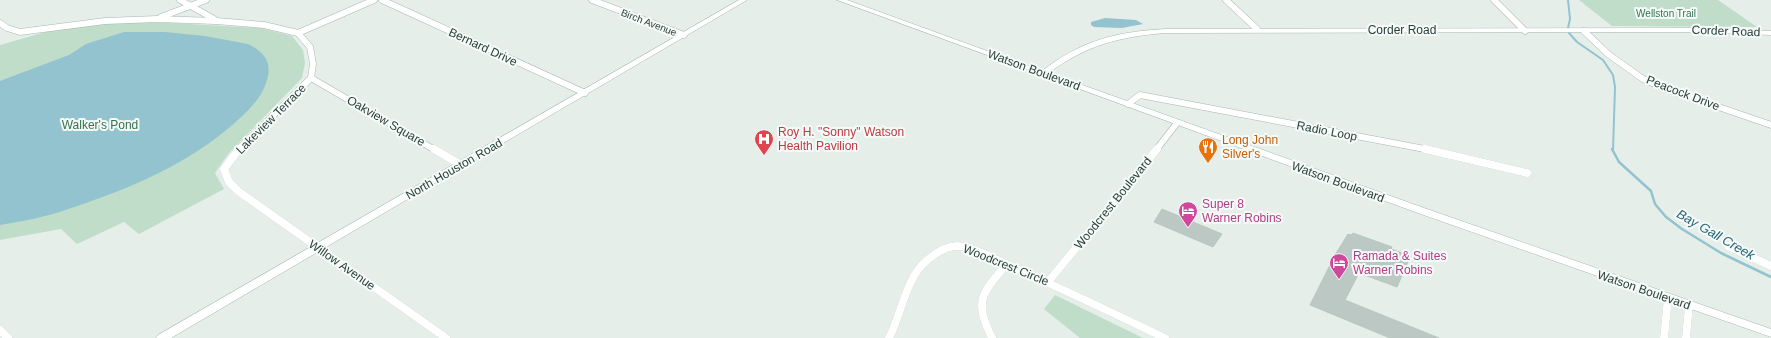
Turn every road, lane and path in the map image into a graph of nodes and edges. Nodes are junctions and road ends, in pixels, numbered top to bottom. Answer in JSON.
{"nodes":[{"id":1,"x":180,"y":0,"type":"edge"},
{"id":2,"x":206,"y":0,"type":"edge"},
{"id":3,"x":374,"y":0,"type":"edge"},
{"id":4,"x":382,"y":0,"type":"edge"},
{"id":5,"x":592,"y":0,"type":"edge"},
{"id":6,"x":744,"y":0,"type":"edge"},
{"id":7,"x":840,"y":0,"type":"edge"},
{"id":8,"x":1226,"y":0,"type":"edge"},
{"id":9,"x":1494,"y":0,"type":"edge"},
{"id":10,"x":191,"y":6,"type":"junction"},
{"id":11,"x":157,"y":19,"type":"junction"},
{"id":12,"x":216,"y":20,"type":"junction"},
{"id":13,"x":0,"y":23,"type":"edge"},
{"id":14,"x":1257,"y":30,"type":"junction"},
{"id":15,"x":1526,"y":31,"type":"junction"},
{"id":16,"x":1584,"y":31,"type":"junction"},
{"id":17,"x":298,"y":33,"type":"junction"},
{"id":18,"x":1771,"y":33,"type":"edge"},
{"id":19,"x":684,"y":35,"type":"junction"},
{"id":20,"x":1043,"y":74,"type":"junction"},
{"id":21,"x":311,"y":78,"type":"junction"},
{"id":22,"x":585,"y":93,"type":"junction"},
{"id":23,"x":1128,"y":104,"type":"junction"},
{"id":24,"x":1177,"y":123,"type":"junction"},
{"id":25,"x":1771,"y":126,"type":"edge"},
{"id":26,"x":461,"y":165,"type":"junction"},
{"id":27,"x":1528,"y":173,"type":"dead end"},
{"id":28,"x":238,"y":191,"type":"joint"},
{"id":29,"x":1728,"y":246,"type":"dead end"},
{"id":30,"x":318,"y":248,"type":"junction"},
{"id":31,"x":1006,"y":265,"type":"junction"},
{"id":32,"x":1771,"y":266,"type":"edge"},
{"id":33,"x":1048,"y":282,"type":"junction"},
{"id":34,"x":1668,"y":298,"type":"junction"},
{"id":35,"x":1689,"y":305,"type":"junction"},
{"id":36,"x":0,"y":330,"type":"edge"},
{"id":37,"x":1771,"y":333,"type":"edge"},
{"id":38,"x":8,"y":338,"type":"edge"},
{"id":39,"x":162,"y":338,"type":"edge"},
{"id":40,"x":446,"y":338,"type":"edge"},
{"id":41,"x":888,"y":338,"type":"edge"},
{"id":42,"x":992,"y":338,"type":"edge"},
{"id":43,"x":1165,"y":338,"type":"edge"},
{"id":44,"x":1664,"y":338,"type":"edge"},
{"id":45,"x":1686,"y":338,"type":"edge"}],
"edges":[{"from":1,"to":10,"type":"street"},
{"from":2,"to":10,"type":"street"},
{"from":3,"to":17,"type":"street"},
{"from":4,"to":22,"type":"street","name":"Bernard Drive"},
{"from":5,"to":19,"type":"street","name":"Birch Avenue"},
{"from":6,"to":19,"type":"street","name":"North Houston Road"},
{"from":7,"to":20,"type":"street","name":"Watson Boulevard"},
{"from":8,"to":14,"type":"street"},
{"from":9,"to":15,"type":"street"},
{"from":10,"to":11,"type":"street"},
{"from":10,"to":12,"type":"street"},
{"from":11,"to":12,"type":"street"},
{"from":11,"to":13,"type":"street"},
{"from":12,"to":17,"type":"street"},
{"from":14,"to":15,"type":"street","name":"Corder Road"},
{"from":14,"to":20,"type":"street","name":"Corder Road"},
{"from":15,"to":16,"type":"street","name":"Corder Road"},
{"from":16,"to":18,"type":"street","name":"Corder Road"},
{"from":16,"to":25,"type":"street","name":"Peacock Drive"},
{"from":17,"to":21,"type":"street","name":"Lakeview Terrace"},
{"from":19,"to":22,"type":"street","name":"North Houston Road"},
{"from":20,"to":23,"type":"street","name":"Watson Boulevard"},
{"from":21,"to":26,"type":"street","name":"Oakview Square"},
{"from":21,"to":28,"type":"street","name":"Lakeview Terrace"},
{"from":22,"to":26,"type":"street","name":"North Houston Road"},
{"from":23,"to":24,"type":"street","name":"Watson Boulevard"},
{"from":23,"to":27,"type":"street","name":"Radio Loop"},
{"from":24,"to":33,"type":"street","name":"Woodcrest Boulevard"},
{"from":24,"to":34,"type":"street","name":"Watson Boulevard"},
{"from":26,"to":30,"type":"street","name":"North Houston Road"},
{"from":28,"to":30,"type":"street","name":"Willow Avenue"},
{"from":29,"to":32,"type":"street"},
{"from":30,"to":39,"type":"street","name":"North Houston Road"},
{"from":30,"to":40,"type":"street","name":"Willow Avenue"},
{"from":31,"to":33,"type":"street","name":"Woodcrest Circle"},
{"from":31,"to":41,"type":"street","name":"Woodcrest Circle"},
{"from":31,"to":42,"type":"street"},
{"from":33,"to":43,"type":"street","name":"Woodcrest Circle"},
{"from":34,"to":35,"type":"street","name":"Watson Boulevard"},
{"from":34,"to":44,"type":"street"},
{"from":35,"to":37,"type":"street","name":"Watson Boulevard"},
{"from":35,"to":45,"type":"street"},
{"from":36,"to":38,"type":"street"}]}
